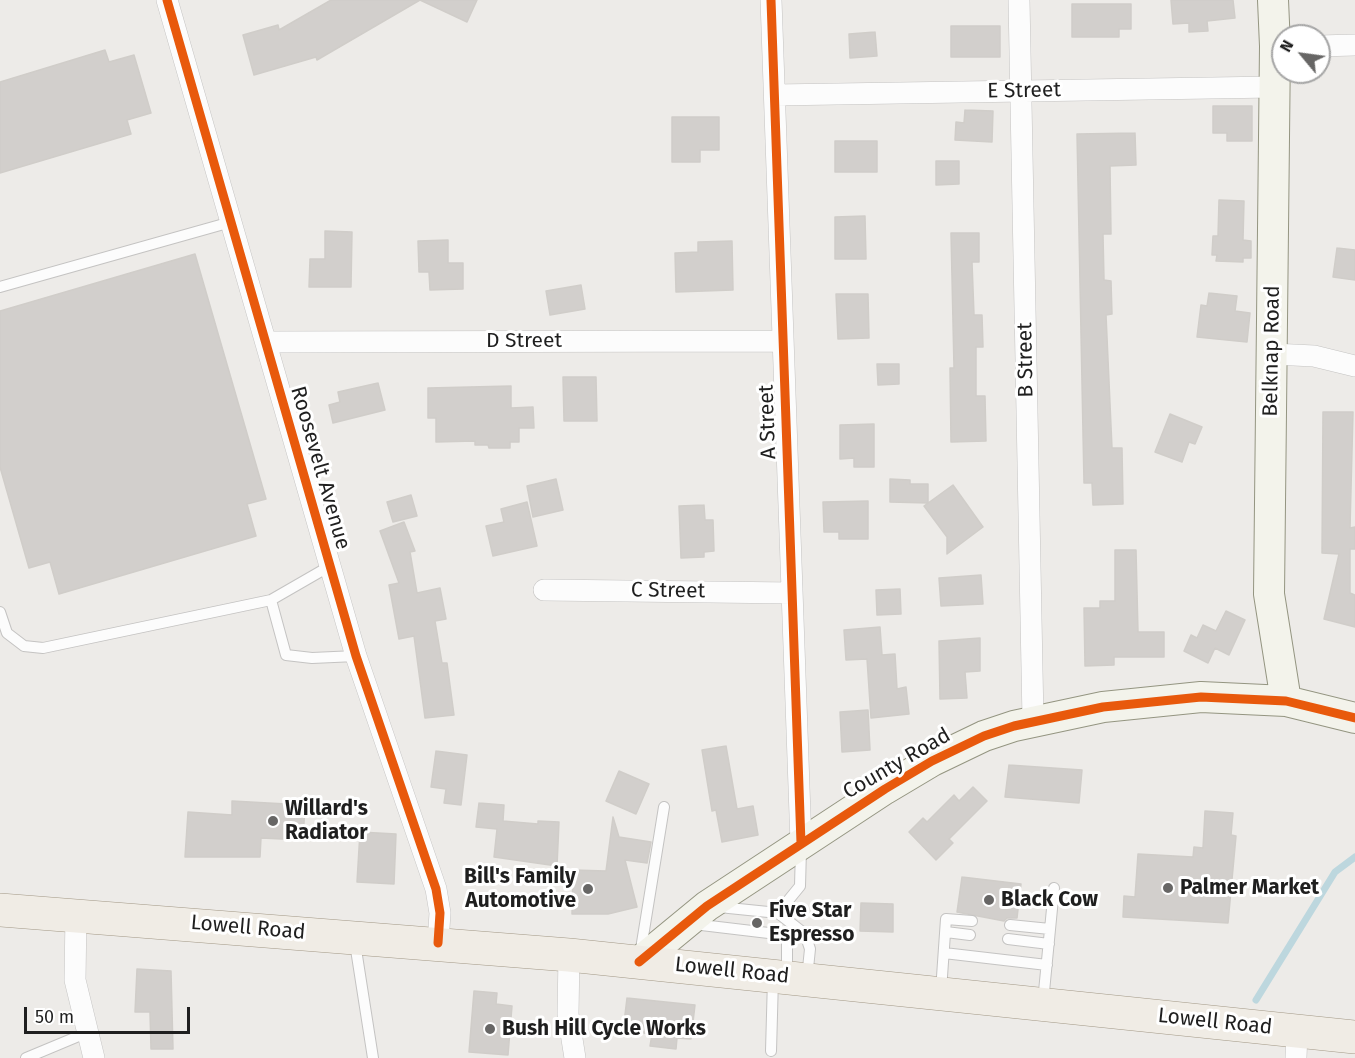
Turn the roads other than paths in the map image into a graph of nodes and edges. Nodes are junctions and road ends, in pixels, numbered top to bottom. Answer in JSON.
{"nodes":[{"id":1,"x":167,"y":0,"type":"edge"},
{"id":2,"x":771,"y":0,"type":"edge"},
{"id":3,"x":1019,"y":0,"type":"edge"},
{"id":4,"x":1273,"y":0,"type":"edge"},
{"id":5,"x":1276,"y":24,"type":"edge"},
{"id":6,"x":1355,"y":45,"type":"edge"},
{"id":7,"x":1331,"y":46,"type":"edge"},
{"id":8,"x":1274,"y":84,"type":"edge"},
{"id":9,"x":1274,"y":87,"type":"junction"},
{"id":10,"x":1021,"y":91,"type":"junction"},
{"id":11,"x":775,"y":95,"type":"junction"},
{"id":12,"x":231,"y":222,"type":"junction"},
{"id":13,"x":0,"y":287,"type":"edge"},
{"id":14,"x":783,"y":340,"type":"junction"},
{"id":15,"x":266,"y":342,"type":"junction"},
{"id":16,"x":1273,"y":354,"type":"junction"},
{"id":17,"x":1355,"y":366,"type":"edge"},
{"id":18,"x":330,"y":566,"type":"junction"},
{"id":19,"x":544,"y":590,"type":"dead end"},
{"id":20,"x":792,"y":593,"type":"junction"},
{"id":21,"x":271,"y":600,"type":"junction"},
{"id":22,"x":0,"y":612,"type":"edge"},
{"id":23,"x":356,"y":656,"type":"junction"},
{"id":24,"x":1286,"y":701,"type":"junction"},
{"id":25,"x":1355,"y":718,"type":"edge"},
{"id":26,"x":1033,"y":720,"type":"junction"},
{"id":27,"x":664,"y":807,"type":"dead end"},
{"id":28,"x":801,"y":843,"type":"junction"},
{"id":29,"x":1054,"y":888,"type":"dead end"},
{"id":30,"x":0,"y":910,"type":"edge"},
{"id":31,"x":778,"y":913,"type":"junction"},
{"id":32,"x":76,"y":914,"type":"junction"},
{"id":33,"x":696,"y":915,"type":"junction"},
{"id":34,"x":972,"y":921,"type":"dead end"},
{"id":35,"x":1011,"y":925,"type":"dead end"},
{"id":36,"x":1050,"y":929,"type":"junction"},
{"id":37,"x":946,"y":932,"type":"junction"},
{"id":38,"x":970,"y":935,"type":"dead end"},
{"id":39,"x":354,"y":936,"type":"junction"},
{"id":40,"x":1008,"y":939,"type":"dead end"},
{"id":41,"x":438,"y":943,"type":"junction"},
{"id":42,"x":1049,"y":944,"type":"junction"},
{"id":43,"x":944,"y":953,"type":"junction"},
{"id":44,"x":569,"y":955,"type":"junction"},
{"id":45,"x":639,"y":962,"type":"junction"},
{"id":46,"x":1047,"y":965,"type":"junction"},
{"id":47,"x":789,"y":976,"type":"junction"},
{"id":48,"x":940,"y":993,"type":"junction"},
{"id":49,"x":1043,"y":1005,"type":"junction"},
{"id":50,"x":86,"y":1033,"type":"junction"},
{"id":51,"x":1355,"y":1037,"type":"edge"},
{"id":52,"x":1296,"y":1044,"type":"edge"},
{"id":53,"x":771,"y":1051,"type":"dead end"},
{"id":54,"x":41,"y":1054,"type":"edge"},
{"id":55,"x":26,"y":1058,"type":"edge"},
{"id":56,"x":94,"y":1058,"type":"edge"},
{"id":57,"x":373,"y":1058,"type":"edge"},
{"id":58,"x":575,"y":1058,"type":"edge"}],
"edges":[{"from":1,"to":12,"type":"street","name":"Roosevelt Avenue"},
{"from":2,"to":11,"type":"street","name":"A Street"},
{"from":3,"to":10,"type":"street","name":"B Street"},
{"from":4,"to":5,"type":"street","name":"Belknap Road"},
{"from":6,"to":7,"type":"street"},
{"from":8,"to":9,"type":"street","name":"Belknap Road"},
{"from":9,"to":10,"type":"street","name":"E Street"},
{"from":9,"to":16,"type":"street","name":"Belknap Road"},
{"from":10,"to":11,"type":"street","name":"E Street"},
{"from":10,"to":26,"type":"street","name":"B Street"},
{"from":11,"to":14,"type":"street","name":"A Street"},
{"from":12,"to":13,"type":"lane"},
{"from":12,"to":15,"type":"street","name":"Roosevelt Avenue"},
{"from":14,"to":15,"type":"street","name":"D Street"},
{"from":14,"to":20,"type":"street","name":"A Street"},
{"from":15,"to":18,"type":"street","name":"Roosevelt Avenue"},
{"from":16,"to":17,"type":"street"},
{"from":16,"to":24,"type":"street","name":"Belknap Road"},
{"from":18,"to":21,"type":"lane"},
{"from":18,"to":23,"type":"street","name":"Roosevelt Avenue"},
{"from":19,"to":20,"type":"street","name":"C Street"},
{"from":20,"to":28,"type":"street","name":"A Street"},
{"from":21,"to":22,"type":"lane"},
{"from":21,"to":23,"type":"lane"},
{"from":23,"to":41,"type":"street","name":"Roosevelt Avenue"},
{"from":24,"to":25,"type":"street","name":"County Road"},
{"from":24,"to":26,"type":"street","name":"County Road"},
{"from":26,"to":28,"type":"street","name":"County Road"},
{"from":27,"to":45,"type":"lane"},
{"from":28,"to":31,"type":"lane"},
{"from":28,"to":33,"type":"street","name":"County Road"},
{"from":29,"to":36,"type":"lane"},
{"from":30,"to":32,"type":"main road","name":"Lowell Road"},
{"from":31,"to":33,"type":"lane"},
{"from":31,"to":47,"type":"lane"},
{"from":32,"to":39,"type":"main road","name":"Lowell Road"},
{"from":32,"to":50,"type":"street"},
{"from":33,"to":45,"type":"street","name":"County Road"},
{"from":33,"to":47,"type":"lane"},
{"from":34,"to":37,"type":"lane"},
{"from":35,"to":36,"type":"lane"},
{"from":36,"to":42,"type":"lane"},
{"from":37,"to":38,"type":"lane"},
{"from":37,"to":43,"type":"lane"},
{"from":39,"to":41,"type":"main road","name":"Lowell Road"},
{"from":39,"to":57,"type":"lane"},
{"from":40,"to":42,"type":"lane"},
{"from":41,"to":44,"type":"main road","name":"Lowell Road"},
{"from":42,"to":46,"type":"lane"},
{"from":43,"to":46,"type":"lane"},
{"from":43,"to":48,"type":"lane"},
{"from":44,"to":45,"type":"main road","name":"Lowell Road"},
{"from":44,"to":58,"type":"street"},
{"from":45,"to":47,"type":"main road","name":"Lowell Road"},
{"from":46,"to":49,"type":"lane"},
{"from":47,"to":48,"type":"main road","name":"Lowell Road"},
{"from":47,"to":53,"type":"lane"},
{"from":48,"to":49,"type":"main road","name":"Lowell Road"},
{"from":49,"to":52,"type":"main road","name":"Lowell Road"},
{"from":50,"to":54,"type":"lane"},
{"from":50,"to":56,"type":"street"},
{"from":51,"to":52,"type":"main road","name":"Lowell Road"},
{"from":54,"to":55,"type":"lane"}]}
